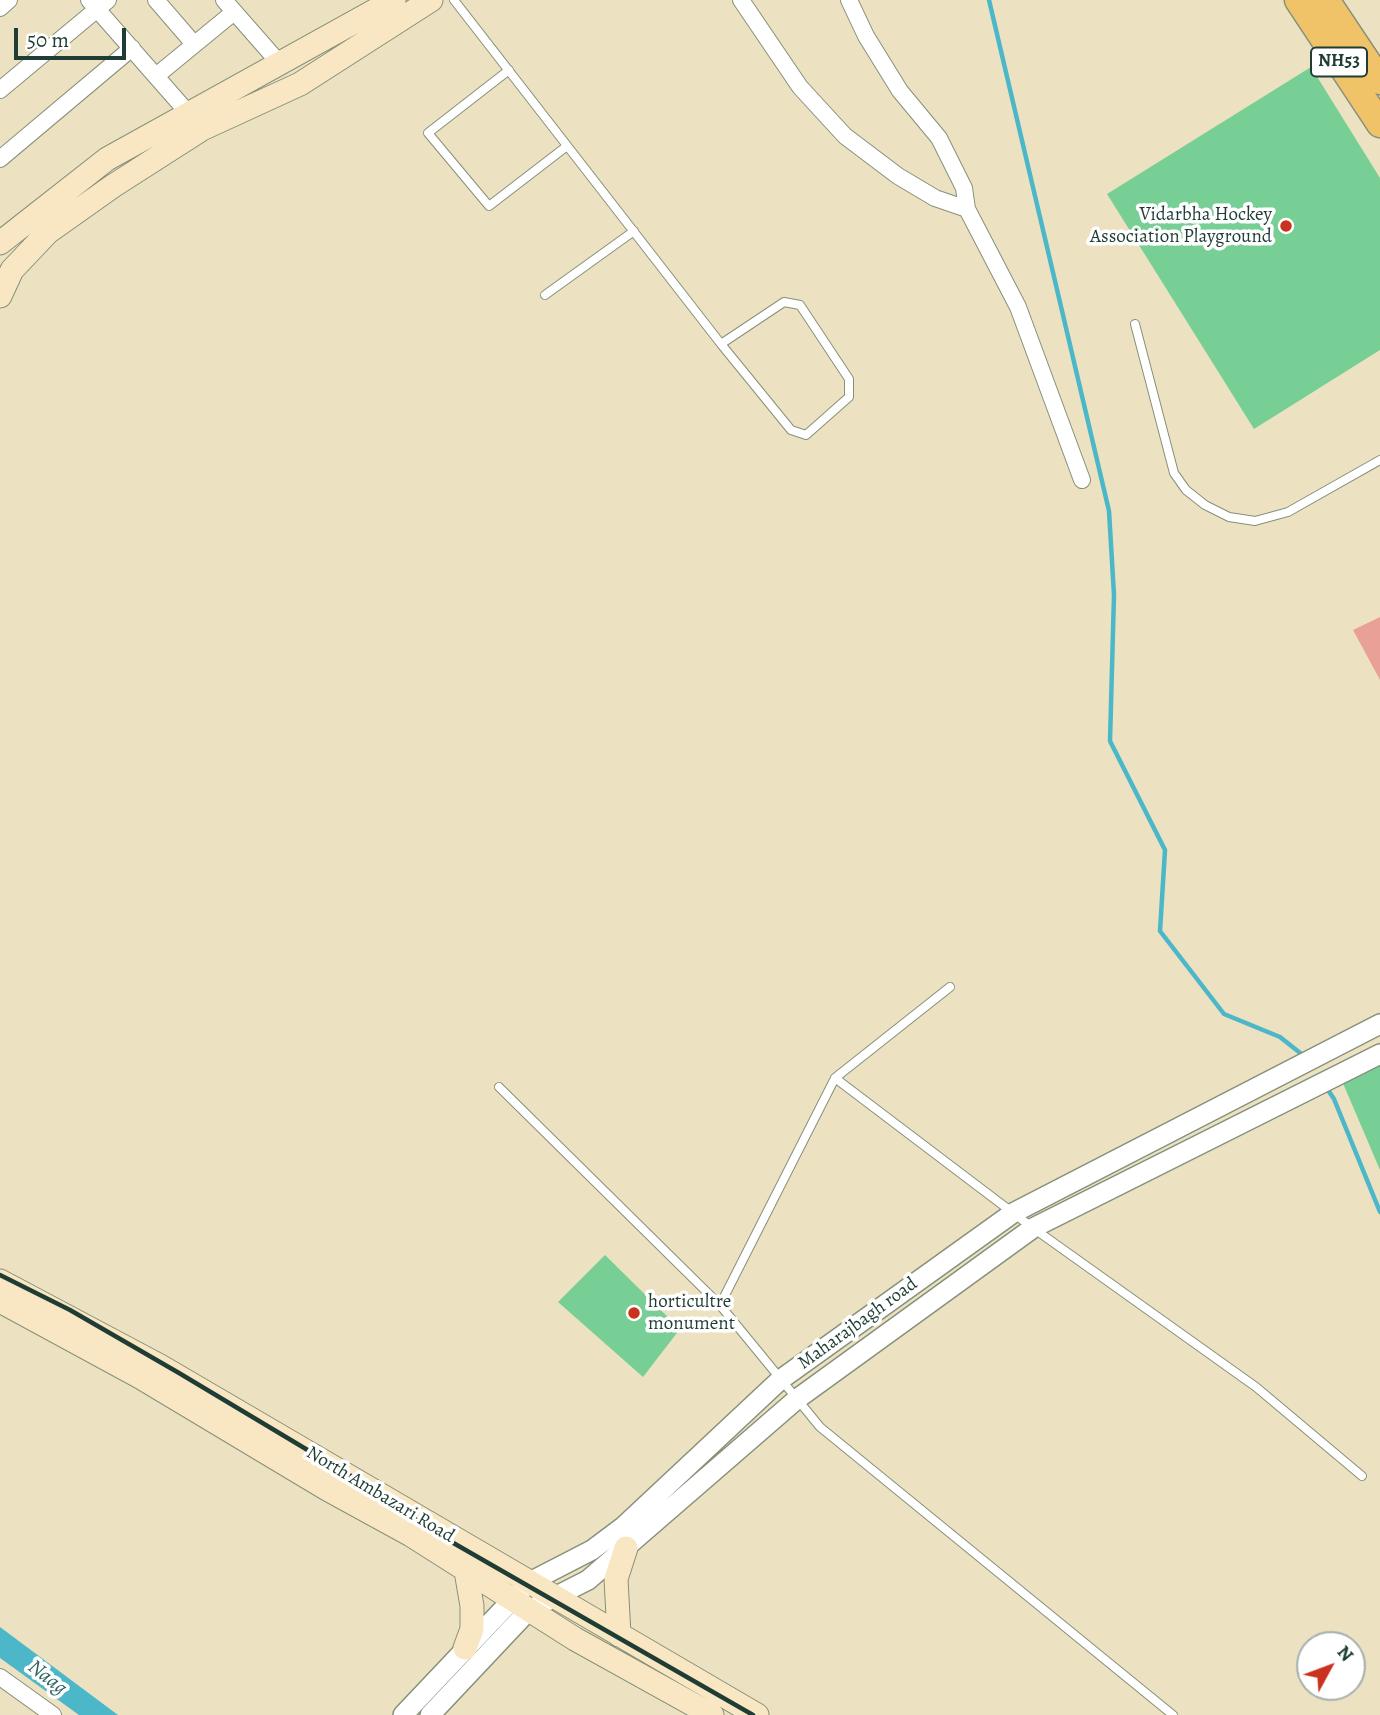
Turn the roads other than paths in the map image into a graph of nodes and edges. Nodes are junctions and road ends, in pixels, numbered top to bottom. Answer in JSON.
{"nodes":[{"id":1,"x":9,"y":0,"type":"edge"},
{"id":2,"x":156,"y":0,"type":"edge"},
{"id":3,"x":394,"y":0,"type":"edge"},
{"id":4,"x":431,"y":0,"type":"edge"},
{"id":5,"x":454,"y":0,"type":"edge"},
{"id":6,"x":741,"y":0,"type":"edge"},
{"id":7,"x":849,"y":0,"type":"edge"},
{"id":8,"x":1298,"y":0,"type":"edge"},
{"id":9,"x":1326,"y":0,"type":"edge"},
{"id":10,"x":98,"y":3,"type":"edge"},
{"id":11,"x":228,"y":4,"type":"edge"},
{"id":12,"x":0,"y":8,"type":"edge"},
{"id":13,"x":194,"y":44,"type":"junction"},
{"id":14,"x":132,"y":48,"type":"junction"},
{"id":15,"x":281,"y":65,"type":"junction"},
{"id":16,"x":509,"y":70,"type":"junction"},
{"id":17,"x":156,"y":76,"type":"junction"},
{"id":18,"x":1380,"y":81,"type":"edge"},
{"id":19,"x":0,"y":90,"type":"edge"},
{"id":20,"x":189,"y":114,"type":"junction"},
{"id":21,"x":1380,"y":124,"type":"edge"},
{"id":22,"x":567,"y":146,"type":"junction"},
{"id":23,"x":0,"y":159,"type":"edge"},
{"id":24,"x":967,"y":209,"type":"junction"},
{"id":25,"x":634,"y":232,"type":"junction"},
{"id":26,"x":0,"y":243,"type":"edge"},
{"id":27,"x":5,"y":273,"type":"edge"},
{"id":28,"x":545,"y":295,"type":"dead end"},
{"id":29,"x":1135,"y":324,"type":"dead end"},
{"id":30,"x":721,"y":344,"type":"junction"},
{"id":31,"x":1380,"y":460,"type":"edge"},
{"id":32,"x":1082,"y":480,"type":"dead end"},
{"id":33,"x":950,"y":987,"type":"dead end"},
{"id":34,"x":1380,"y":1024,"type":"edge"},
{"id":35,"x":1371,"y":1058,"type":"edge"},
{"id":36,"x":835,"y":1078,"type":"junction"},
{"id":37,"x":499,"y":1087,"type":"dead end"},
{"id":38,"x":1013,"y":1213,"type":"junction"},
{"id":39,"x":1033,"y":1228,"type":"junction"},
{"id":40,"x":0,"y":1281,"type":"edge"},
{"id":41,"x":0,"y":1301,"type":"edge"},
{"id":42,"x":720,"y":1305,"type":"junction"},
{"id":43,"x":780,"y":1380,"type":"junction"},
{"id":44,"x":797,"y":1399,"type":"junction"},
{"id":45,"x":1362,"y":1476,"type":"dead end"},
{"id":46,"x":626,"y":1548,"type":"junction"},
{"id":47,"x":466,"y":1571,"type":"junction"},
{"id":48,"x":523,"y":1597,"type":"junction"},
{"id":49,"x":554,"y":1597,"type":"junction"},
{"id":50,"x":619,"y":1634,"type":"junction"},
{"id":51,"x":465,"y":1648,"type":"junction"},
{"id":52,"x":0,"y":1677,"type":"edge"},
{"id":53,"x":53,"y":1715,"type":"edge"},
{"id":54,"x":402,"y":1715,"type":"edge"},
{"id":55,"x":430,"y":1715,"type":"edge"},
{"id":56,"x":712,"y":1715,"type":"edge"},
{"id":57,"x":757,"y":1715,"type":"edge"},
{"id":58,"x":1173,"y":1715,"type":"edge"}],
"edges":[{"from":1,"to":12,"type":"street"},
{"from":2,"to":13,"type":"street"},
{"from":3,"to":15,"type":"main road"},
{"from":4,"to":27,"type":"main road"},
{"from":5,"to":16,"type":"lane"},
{"from":6,"to":24,"type":"street"},
{"from":7,"to":24,"type":"street"},
{"from":8,"to":21,"type":"highway","number":"NH53"},
{"from":9,"to":18,"type":"highway","number":"NH53"},
{"from":10,"to":14,"type":"street"},
{"from":10,"to":19,"type":"street"},
{"from":11,"to":13,"type":"street"},
{"from":11,"to":15,"type":"street"},
{"from":13,"to":17,"type":"street"},
{"from":14,"to":17,"type":"street"},
{"from":14,"to":23,"type":"street"},
{"from":15,"to":20,"type":"main road"},
{"from":16,"to":22,"type":"lane"},
{"from":16,"to":22,"type":"lane"},
{"from":17,"to":20,"type":"street"},
{"from":20,"to":26,"type":"main road"},
{"from":22,"to":25,"type":"lane"},
{"from":24,"to":32,"type":"street"},
{"from":25,"to":28,"type":"lane"},
{"from":25,"to":30,"type":"lane"},
{"from":29,"to":31,"type":"lane"},
{"from":30,"to":30,"type":"lane"},
{"from":33,"to":36,"type":"lane"},
{"from":34,"to":38,"type":"street","name":"Maharajbagh road"},
{"from":35,"to":39,"type":"street","name":"Maharajbagh road"},
{"from":36,"to":38,"type":"lane"},
{"from":36,"to":42,"type":"lane"},
{"from":37,"to":42,"type":"lane"},
{"from":38,"to":39,"type":"lane"},
{"from":38,"to":43,"type":"street","name":"Maharajbagh road"},
{"from":39,"to":44,"type":"street","name":"Maharajbagh road"},
{"from":39,"to":45,"type":"lane"},
{"from":40,"to":48,"type":"main road","name":"North Ambazari Road"},
{"from":41,"to":47,"type":"main road","name":"North Ambazari Road"},
{"from":42,"to":43,"type":"lane"},
{"from":43,"to":44,"type":"lane"},
{"from":43,"to":48,"type":"street","name":"Maharajbagh road"},
{"from":44,"to":46,"type":"street","name":"Maharajbagh road"},
{"from":44,"to":58,"type":"lane"},
{"from":46,"to":49,"type":"street","name":"Maharajbagh road"},
{"from":46,"to":50,"type":"main road"},
{"from":47,"to":48,"type":"main road","name":"North Ambazari Road"},
{"from":47,"to":51,"type":"main road"},
{"from":48,"to":49,"type":"main road","name":"North Ambazari Road"},
{"from":48,"to":51,"type":"street","name":"Maharajbagh road"},
{"from":48,"to":55,"type":"street","name":"Maharajbagh road"},
{"from":48,"to":56,"type":"main road","name":"North Ambazari Road"},
{"from":49,"to":50,"type":"main road","name":"North Ambazari Road"},
{"from":50,"to":57,"type":"main road","name":"North Ambazari Road"},
{"from":51,"to":54,"type":"street","name":"Maharajbagh road"},
{"from":52,"to":53,"type":"street"}]}
